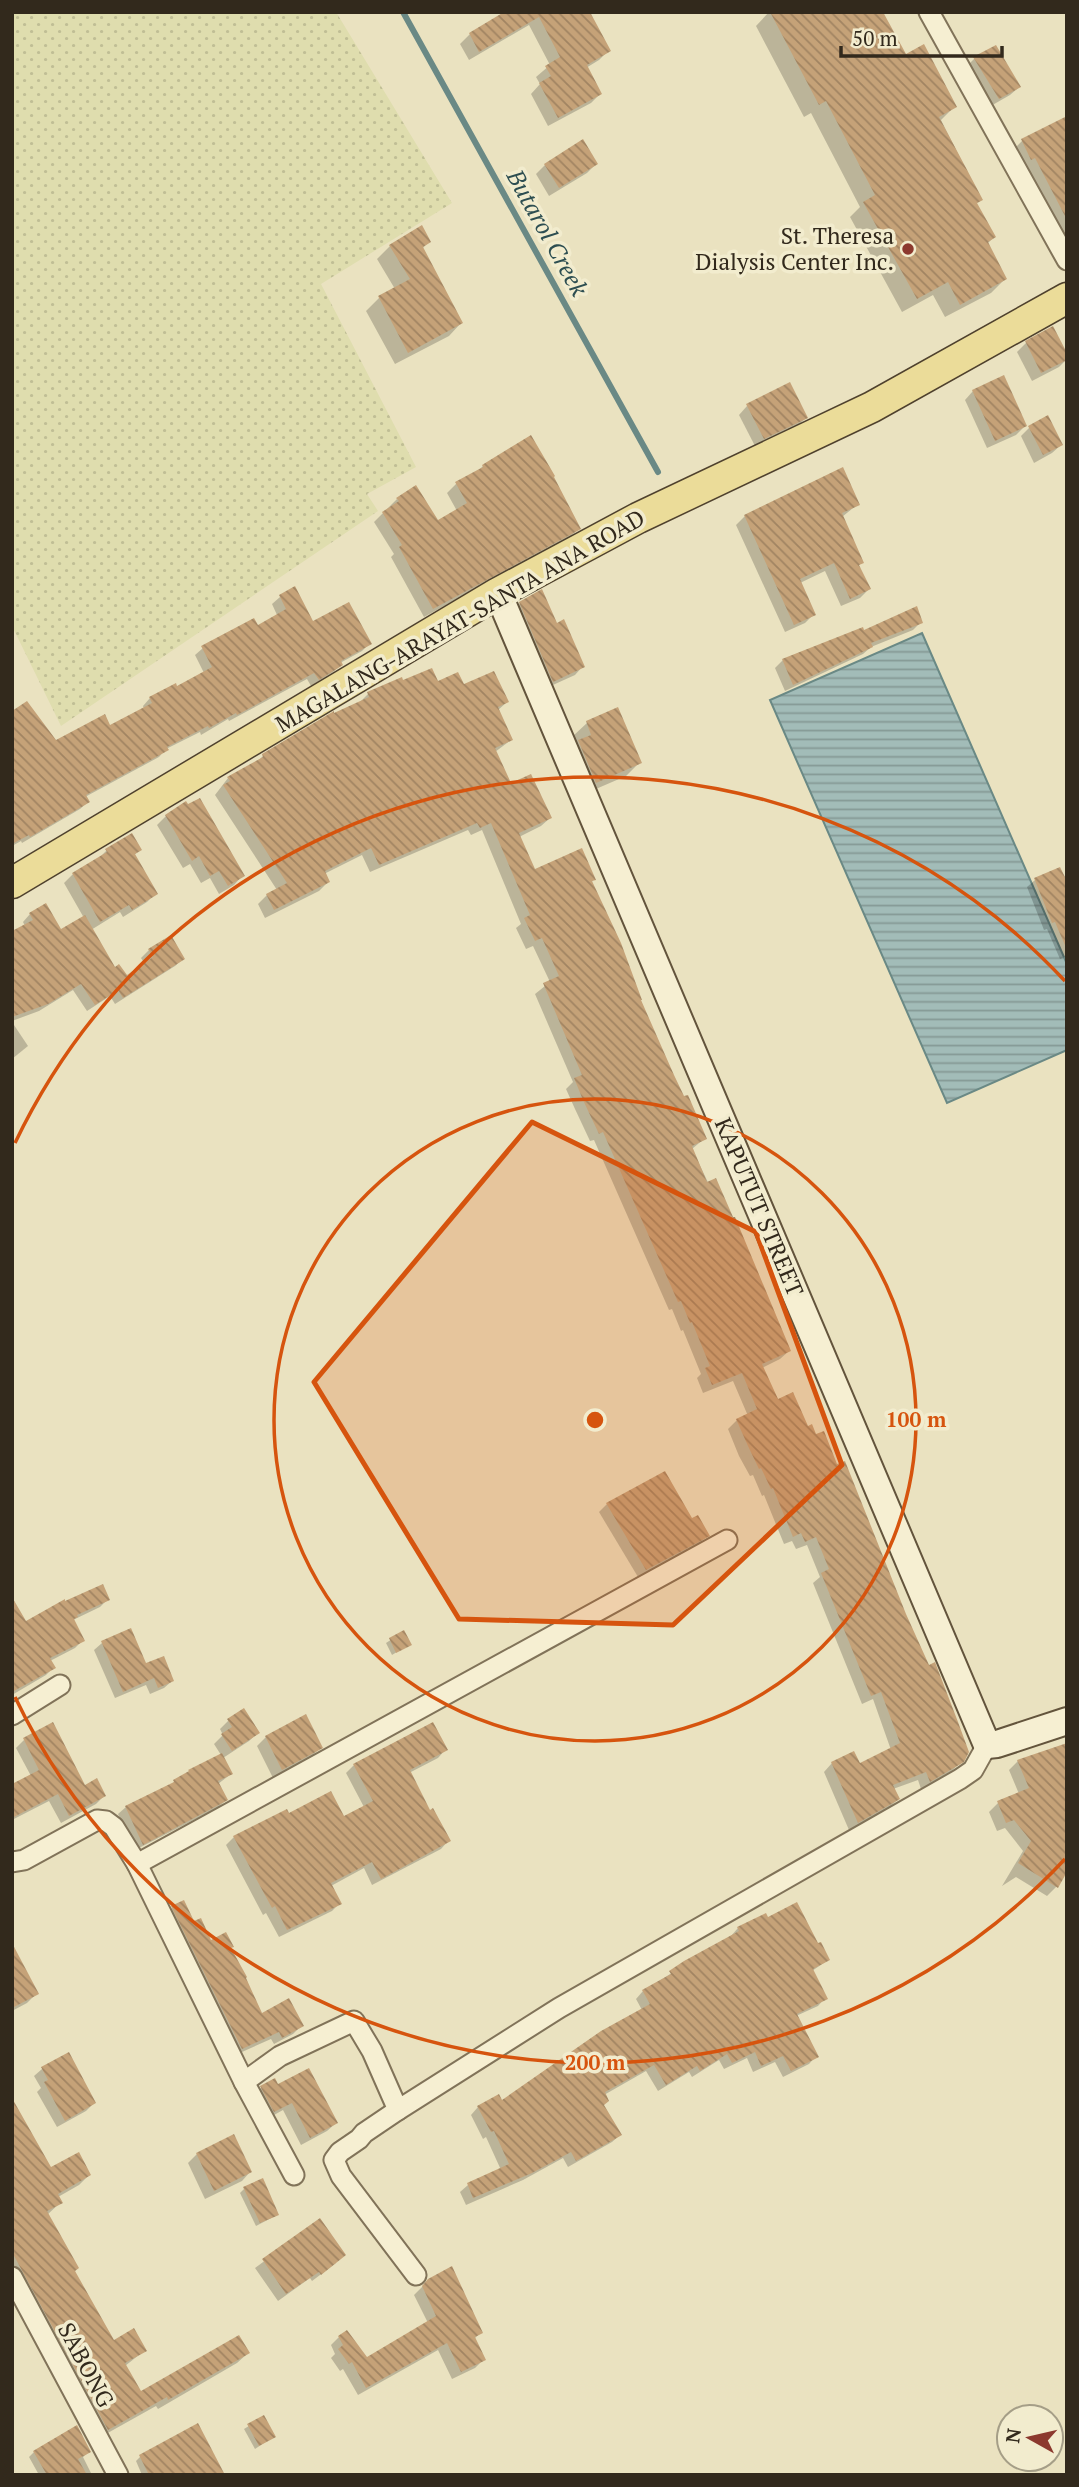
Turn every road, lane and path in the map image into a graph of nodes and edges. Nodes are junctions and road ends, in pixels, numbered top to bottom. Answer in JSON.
{"nodes":[{"id":1,"x":929,"y":12,"type":"edge"},
{"id":2,"x":1067,"y":260,"type":"edge"},
{"id":3,"x":1067,"y":298,"type":"edge"},
{"id":4,"x":498,"y":593,"type":"junction"},
{"id":5,"x":12,"y":883,"type":"edge"},
{"id":6,"x":727,"y":1540,"type":"dead end"},
{"id":7,"x":60,"y":1685,"type":"dead end"},
{"id":8,"x":12,"y":1715,"type":"edge"},
{"id":9,"x":1067,"y":1721,"type":"edge"},
{"id":10,"x":988,"y":1745,"type":"junction"},
{"id":11,"x":12,"y":1863,"type":"edge"},
{"id":12,"x":137,"y":1864,"type":"junction"},
{"id":13,"x":244,"y":2082,"type":"junction"},
{"id":14,"x":398,"y":2110,"type":"junction"},
{"id":15,"x":294,"y":2175,"type":"dead end"},
{"id":16,"x":416,"y":2275,"type":"dead end"},
{"id":17,"x":12,"y":2277,"type":"edge"},
{"id":18,"x":118,"y":2475,"type":"edge"}],
"edges":[{"from":1,"to":2,"type":"street"},
{"from":3,"to":4,"type":"main road","name":"MAGALANG-ARAYAT-SANTA ANA ROAD"},
{"from":4,"to":5,"type":"main road","name":"MAGALANG-ARAYAT-SANTA ANA ROAD"},
{"from":4,"to":10,"type":"street","name":"KAPUTUT STREET"},
{"from":6,"to":12,"type":"street"},
{"from":7,"to":8,"type":"street"},
{"from":9,"to":10,"type":"street"},
{"from":10,"to":14,"type":"street"},
{"from":11,"to":12,"type":"street"},
{"from":12,"to":13,"type":"street"},
{"from":13,"to":14,"type":"street"},
{"from":13,"to":15,"type":"street"},
{"from":14,"to":16,"type":"street"},
{"from":17,"to":18,"type":"street","name":"SABONG"}]}
